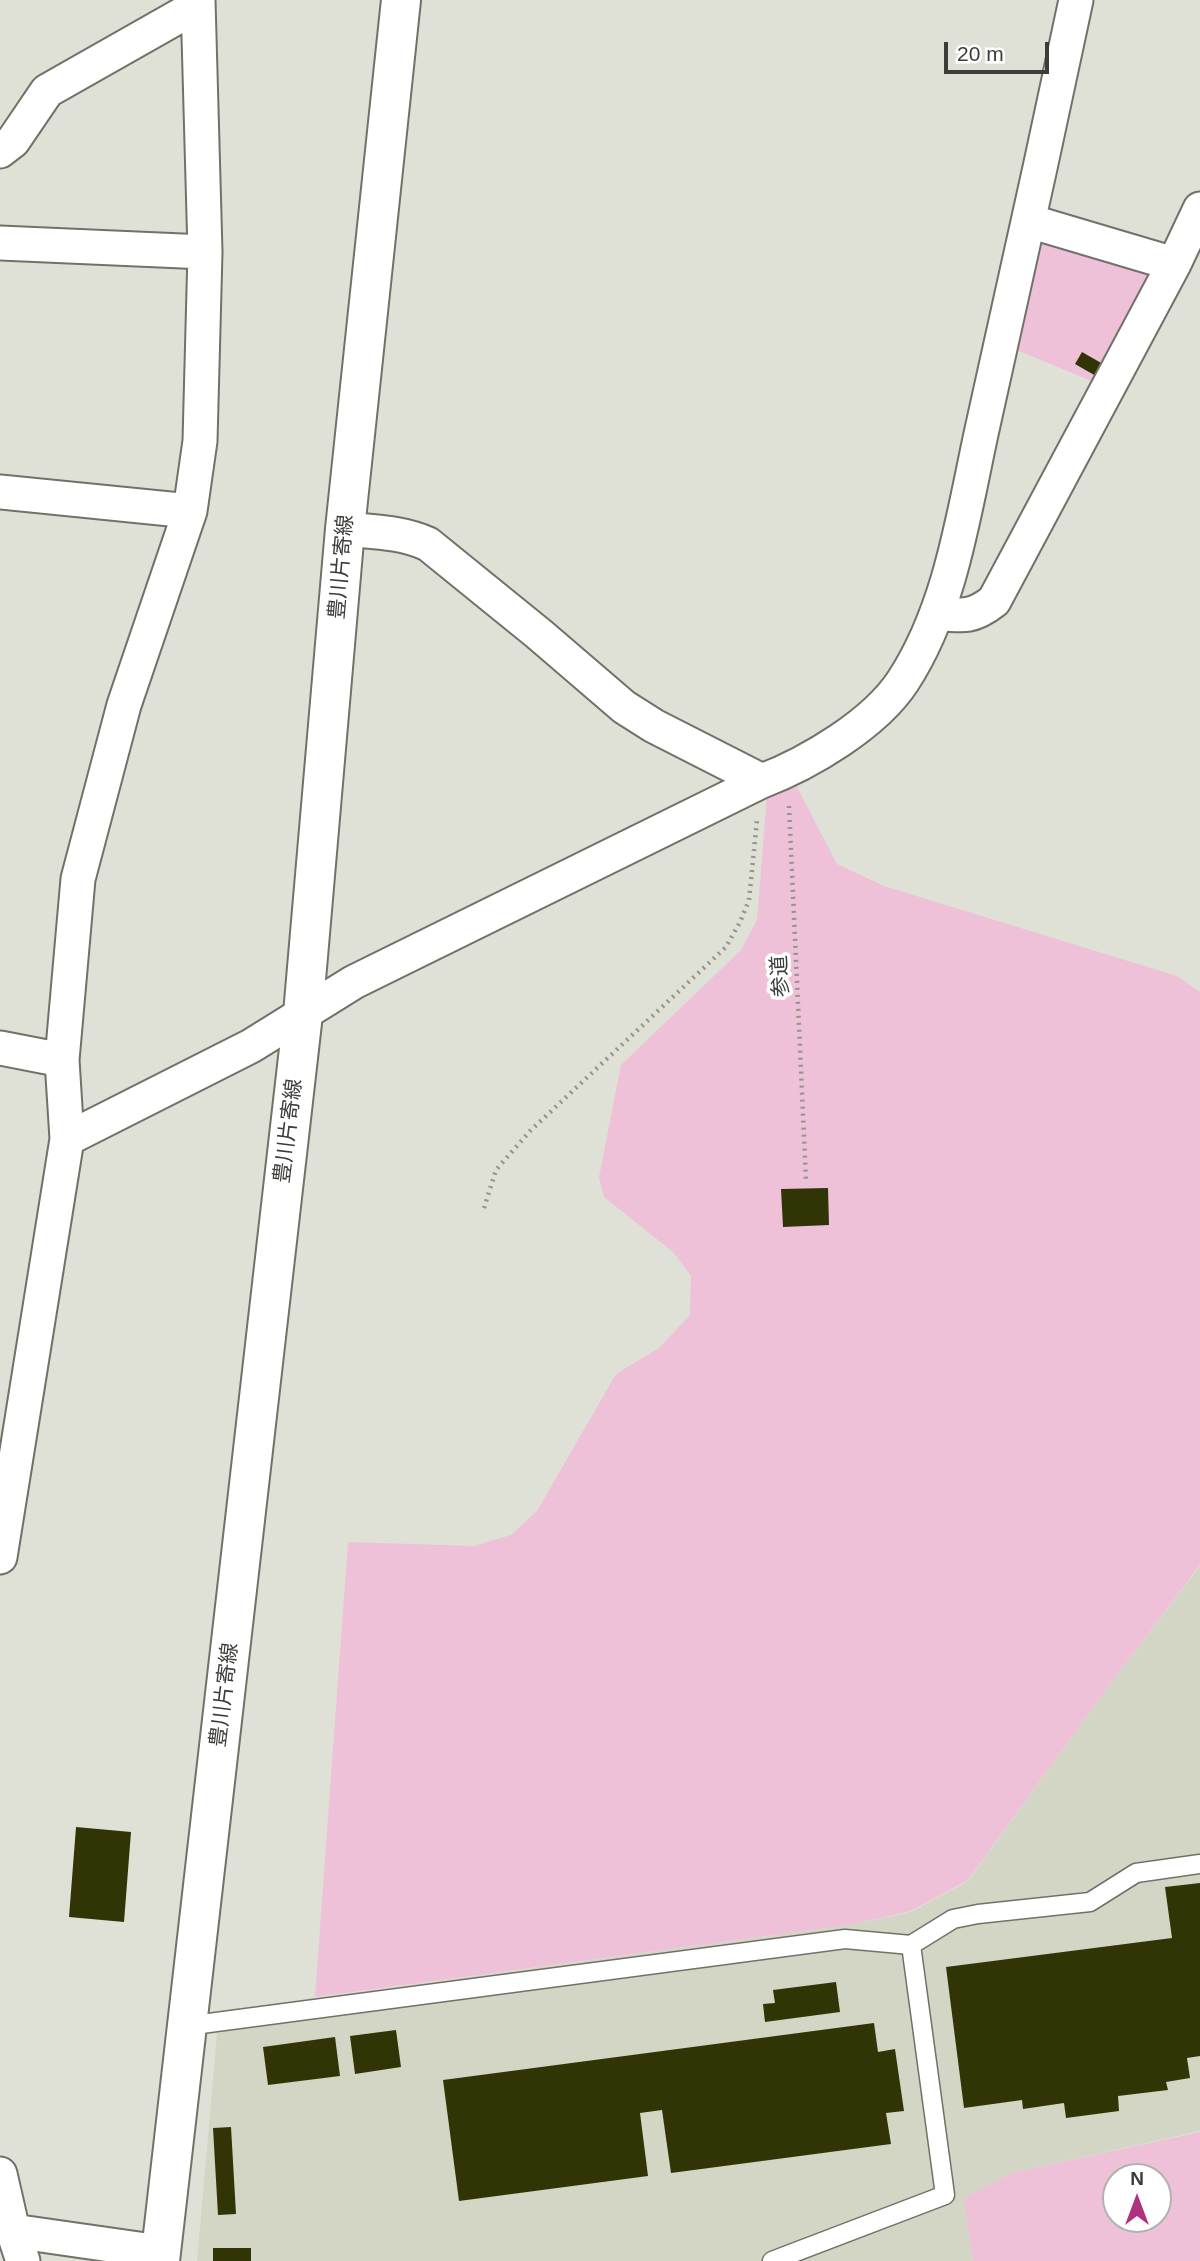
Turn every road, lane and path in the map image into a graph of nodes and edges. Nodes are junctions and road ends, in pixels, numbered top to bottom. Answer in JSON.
{"nodes":[{"id":1,"x":401,"y":0,"type":"edge"},
{"id":2,"x":1076,"y":0,"type":"edge"},
{"id":3,"x":198,"y":3,"type":"edge"},
{"id":4,"x":0,"y":150,"type":"edge"},
{"id":5,"x":1200,"y":209,"type":"edge"},
{"id":6,"x":1029,"y":221,"type":"junction"},
{"id":7,"x":0,"y":243,"type":"edge"},
{"id":8,"x":205,"y":252,"type":"junction"},
{"id":9,"x":1174,"y":264,"type":"junction"},
{"id":10,"x":0,"y":492,"type":"edge"},
{"id":11,"x":190,"y":511,"type":"junction"},
{"id":12,"x":345,"y":529,"type":"junction"},
{"id":13,"x":936,"y":613,"type":"junction"},
{"id":14,"x":775,"y":776,"type":"junction"},
{"id":15,"x":303,"y":1014,"type":"junction"},
{"id":16,"x":0,"y":1048,"type":"edge"},
{"id":17,"x":62,"y":1060,"type":"junction"},
{"id":18,"x":67,"y":1139,"type":"junction"},
{"id":19,"x":806,"y":1180,"type":"dead end"},
{"id":20,"x":484,"y":1208,"type":"dead end"},
{"id":21,"x":5,"y":1498,"type":"edge"},
{"id":22,"x":0,"y":1557,"type":"edge"},
{"id":23,"x":1200,"y":1864,"type":"edge"},
{"id":24,"x":911,"y":1945,"type":"junction"},
{"id":25,"x":186,"y":2026,"type":"junction"},
{"id":26,"x":0,"y":2174,"type":"edge"},
{"id":27,"x":12,"y":2239,"type":"edge"},
{"id":28,"x":160,"y":2257,"type":"edge"},
{"id":29,"x":772,"y":2261,"type":"edge"}],
"edges":[{"from":1,"to":12,"type":"main road","name":"豊川片寄線"},
{"from":2,"to":6,"type":"street"},
{"from":3,"to":4,"type":"street"},
{"from":3,"to":8,"type":"street"},
{"from":5,"to":9,"type":"street"},
{"from":6,"to":9,"type":"street"},
{"from":6,"to":13,"type":"street"},
{"from":7,"to":8,"type":"street"},
{"from":8,"to":11,"type":"street"},
{"from":9,"to":13,"type":"street"},
{"from":10,"to":11,"type":"street"},
{"from":11,"to":17,"type":"street"},
{"from":12,"to":14,"type":"street"},
{"from":12,"to":15,"type":"main road","name":"豊川片寄線"},
{"from":13,"to":14,"type":"street"},
{"from":14,"to":15,"type":"street"},
{"from":14,"to":19,"type":"path","name":"参道"},
{"from":14,"to":20,"type":"path"},
{"from":15,"to":18,"type":"street"},
{"from":15,"to":25,"type":"main road","name":"豊川片寄線"},
{"from":16,"to":17,"type":"street"},
{"from":17,"to":18,"type":"street"},
{"from":18,"to":21,"type":"street"},
{"from":21,"to":22,"type":"street"},
{"from":23,"to":24,"type":"lane"},
{"from":24,"to":25,"type":"lane"},
{"from":24,"to":29,"type":"lane"},
{"from":25,"to":28,"type":"main road","name":"豊川片寄線"},
{"from":26,"to":27,"type":"street"},
{"from":27,"to":28,"type":"street"}]}
